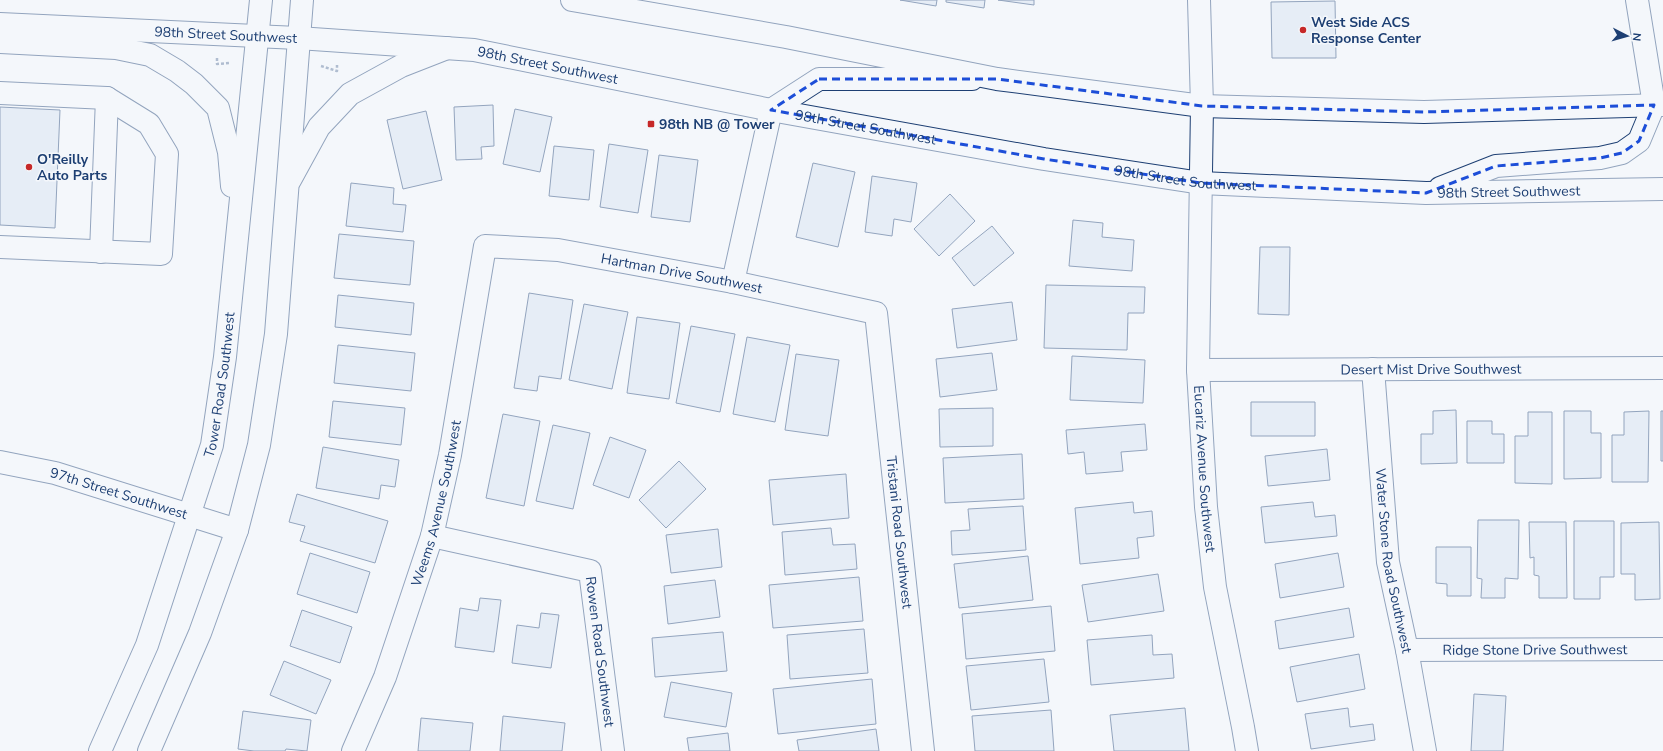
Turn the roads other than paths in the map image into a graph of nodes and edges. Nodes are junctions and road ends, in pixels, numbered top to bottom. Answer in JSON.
{"nodes":[{"id":1,"x":261,"y":0,"type":"edge"},
{"id":2,"x":302,"y":0,"type":"edge"},
{"id":3,"x":572,"y":0,"type":"edge"},
{"id":4,"x":1199,"y":0,"type":"edge"},
{"id":5,"x":1637,"y":0,"type":"edge"},
{"id":6,"x":0,"y":24,"type":"edge"},
{"id":7,"x":256,"y":36,"type":"junction"},
{"id":8,"x":298,"y":38,"type":"junction"},
{"id":9,"x":0,"y":42,"type":"edge"},
{"id":10,"x":447,"y":48,"type":"junction"},
{"id":11,"x":997,"y":79,"type":"junction"},
{"id":12,"x":0,"y":93,"type":"edge"},
{"id":13,"x":107,"y":98,"type":"junction"},
{"id":14,"x":1202,"y":106,"type":"junction"},
{"id":15,"x":1660,"y":109,"type":"edge"},
{"id":16,"x":771,"y":110,"type":"junction"},
{"id":17,"x":1201,"y":183,"type":"junction"},
{"id":18,"x":287,"y":187,"type":"junction"},
{"id":19,"x":1663,"y":189,"type":"edge"},
{"id":20,"x":1426,"y":193,"type":"junction"},
{"id":21,"x":237,"y":239,"type":"junction"},
{"id":22,"x":485,"y":246,"type":"joint"},
{"id":23,"x":0,"y":247,"type":"edge"},
{"id":24,"x":101,"y":252,"type":"junction"},
{"id":25,"x":733,"y":282,"type":"junction"},
{"id":26,"x":876,"y":313,"type":"joint"},
{"id":27,"x":1663,"y":368,"type":"edge"},
{"id":28,"x":1373,"y":369,"type":"junction"},
{"id":29,"x":1198,"y":370,"type":"junction"},
{"id":30,"x":0,"y":462,"type":"edge"},
{"id":31,"x":190,"y":515,"type":"junction"},
{"id":32,"x":237,"y":530,"type":"junction"},
{"id":33,"x":432,"y":536,"type":"junction"},
{"id":34,"x":1663,"y":649,"type":"edge"},
{"id":35,"x":1407,"y":650,"type":"junction"},
{"id":36,"x":100,"y":751,"type":"edge"},
{"id":37,"x":149,"y":751,"type":"edge"},
{"id":38,"x":353,"y":751,"type":"edge"},
{"id":39,"x":613,"y":751,"type":"edge"},
{"id":40,"x":923,"y":751,"type":"edge"},
{"id":41,"x":1247,"y":751,"type":"edge"},
{"id":42,"x":1425,"y":751,"type":"edge"}],
"edges":[{"from":1,"to":7,"type":"street","name":"Tower Road Southwest"},
{"from":2,"to":8,"type":"street"},
{"from":3,"to":11,"type":"street"},
{"from":4,"to":14,"type":"street","name":"Eucariz Avenue Southwest"},
{"from":5,"to":15,"type":"street"},
{"from":6,"to":7,"type":"street","name":"98th Street Southwest"},
{"from":7,"to":8,"type":"street","name":"98th Street Southwest"},
{"from":7,"to":21,"type":"street","name":"Tower Road Southwest"},
{"from":8,"to":10,"type":"street","name":"98th Street Southwest"},
{"from":8,"to":18,"type":"street"},
{"from":9,"to":21,"type":"street"},
{"from":10,"to":16,"type":"street","name":"98th Street Southwest"},
{"from":10,"to":18,"type":"street"},
{"from":11,"to":14,"type":"street"},
{"from":11,"to":16,"type":"street"},
{"from":12,"to":13,"type":"street"},
{"from":13,"to":24,"type":"street"},
{"from":13,"to":24,"type":"street"},
{"from":14,"to":15,"type":"street"},
{"from":14,"to":17,"type":"street","name":"Eucariz Avenue Southwest"},
{"from":15,"to":20,"type":"street"},
{"from":16,"to":17,"type":"street","name":"98th Street Southwest"},
{"from":16,"to":25,"type":"street"},
{"from":17,"to":20,"type":"street","name":"98th Street Southwest"},
{"from":17,"to":29,"type":"street","name":"Eucariz Avenue Southwest"},
{"from":18,"to":32,"type":"street"},
{"from":19,"to":20,"type":"street","name":"98th Street Southwest"},
{"from":21,"to":31,"type":"street","name":"Tower Road Southwest"},
{"from":22,"to":25,"type":"street","name":"Hartman Drive Southwest"},
{"from":22,"to":33,"type":"street","name":"Weems Avenue Southwest"},
{"from":23,"to":24,"type":"street"},
{"from":25,"to":26,"type":"street","name":"Hartman Drive Southwest"},
{"from":26,"to":40,"type":"street","name":"Tristani Road Southwest"},
{"from":27,"to":28,"type":"street","name":"Desert Mist Drive Southwest"},
{"from":28,"to":29,"type":"street","name":"Desert Mist Drive Southwest"},
{"from":28,"to":35,"type":"street","name":"Water Stone Road Southwest"},
{"from":29,"to":41,"type":"street","name":"Eucariz Avenue Southwest"},
{"from":30,"to":31,"type":"street","name":"97th Street Southwest"},
{"from":31,"to":32,"type":"street","name":"97th Street Southwest"},
{"from":31,"to":36,"type":"street","name":"Tower Road Southwest"},
{"from":32,"to":37,"type":"street"},
{"from":33,"to":38,"type":"street","name":"Weems Avenue Southwest"},
{"from":33,"to":39,"type":"street","name":"Rowen Road Southwest"},
{"from":34,"to":35,"type":"street","name":"Ridge Stone Drive Southwest"},
{"from":35,"to":42,"type":"street","name":"Water Stone Road Southwest"}]}
